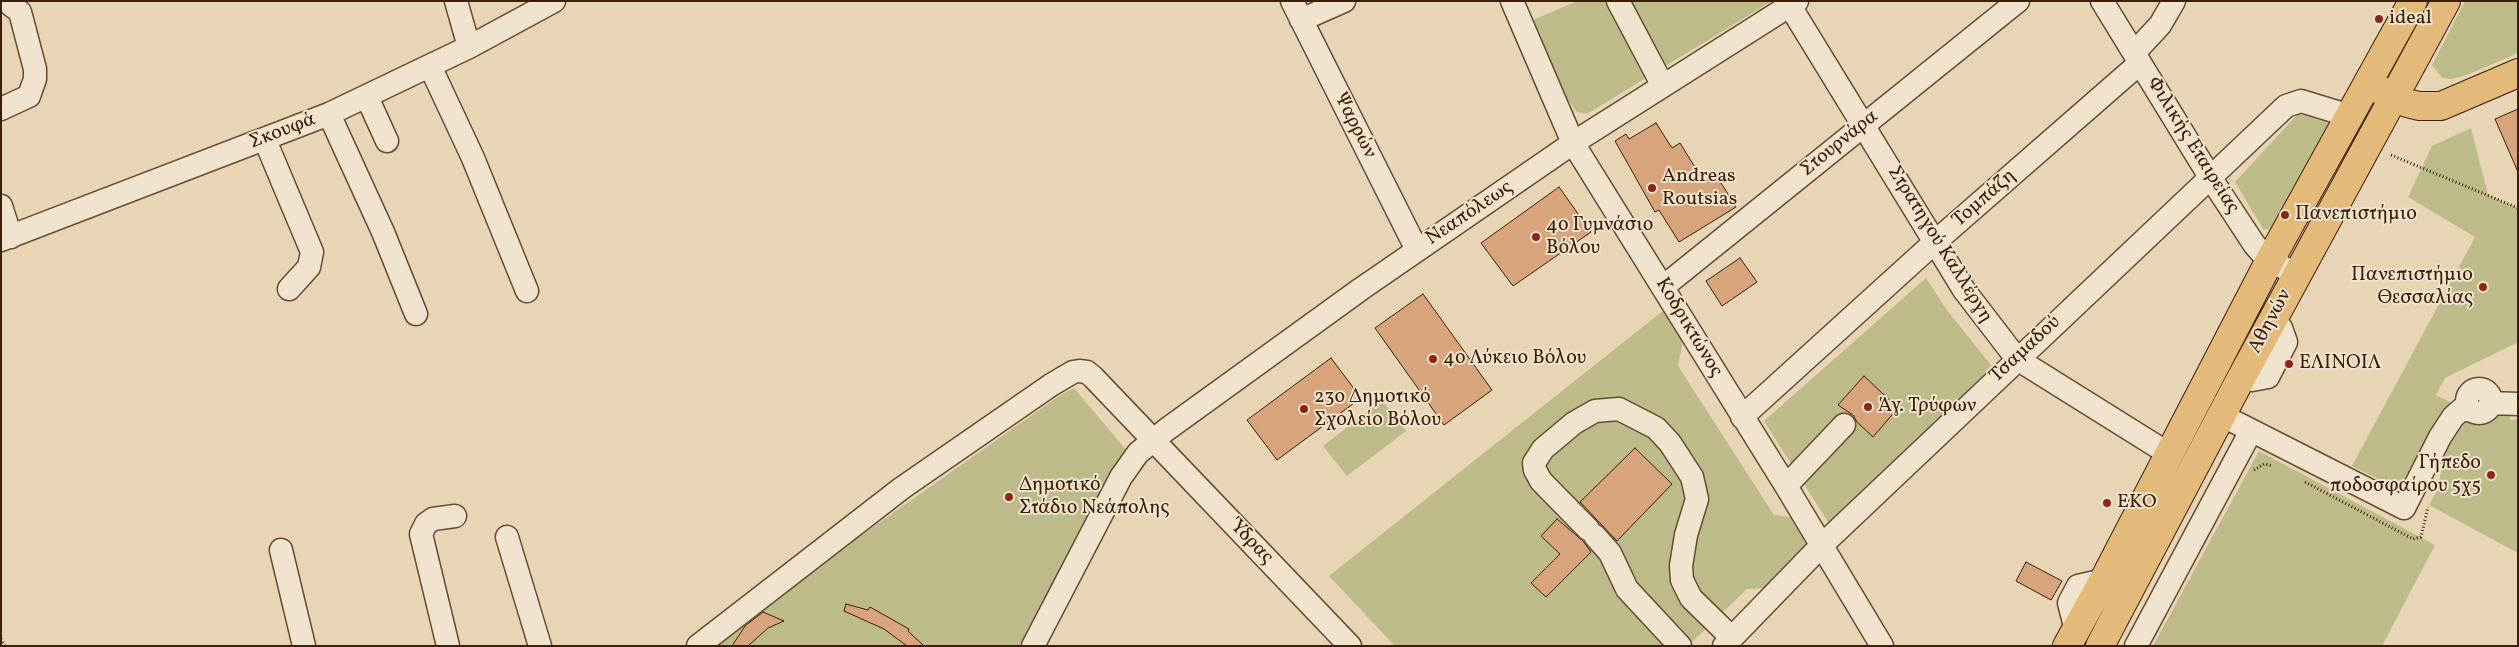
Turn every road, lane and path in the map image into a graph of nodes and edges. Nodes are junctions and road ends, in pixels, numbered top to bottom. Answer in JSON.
{"nodes":[{"id":1,"x":6,"y":1,"type":"edge"},
{"id":2,"x":456,"y":1,"type":"edge"},
{"id":3,"x":554,"y":1,"type":"edge"},
{"id":4,"x":1344,"y":1,"type":"edge"},
{"id":5,"x":1512,"y":1,"type":"edge"},
{"id":6,"x":1618,"y":1,"type":"edge"},
{"id":7,"x":2018,"y":1,"type":"edge"},
{"id":8,"x":2102,"y":1,"type":"edge"},
{"id":9,"x":2174,"y":1,"type":"edge"},
{"id":10,"x":2413,"y":1,"type":"edge"},
{"id":11,"x":2446,"y":1,"type":"edge"},
{"id":12,"x":1791,"y":3,"type":"edge"},
{"id":13,"x":1297,"y":11,"type":"edge"},
{"id":14,"x":469,"y":47,"type":"junction"},
{"id":15,"x":2137,"y":58,"type":"junction"},
{"id":16,"x":430,"y":66,"type":"junction"},
{"id":17,"x":2518,"y":73,"type":"edge"},
{"id":18,"x":2368,"y":84,"type":"junction"},
{"id":19,"x":1663,"y":86,"type":"junction"},
{"id":20,"x":367,"y":97,"type":"junction"},
{"id":21,"x":2394,"y":97,"type":"junction"},
{"id":22,"x":1,"y":109,"type":"edge"},
{"id":23,"x":329,"y":114,"type":"junction"},
{"id":24,"x":2350,"y":116,"type":"junction"},
{"id":25,"x":1864,"y":124,"type":"junction"},
{"id":26,"x":265,"y":140,"type":"junction"},
{"id":27,"x":387,"y":142,"type":"dead end"},
{"id":28,"x":1573,"y":143,"type":"junction"},
{"id":29,"x":2391,"y":155,"type":"dead end"},
{"id":30,"x":2210,"y":177,"type":"junction"},
{"id":31,"x":1,"y":206,"type":"edge"},
{"id":32,"x":2516,"y":207,"type":"edge"},
{"id":33,"x":6,"y":238,"type":"edge"},
{"id":34,"x":1935,"y":242,"type":"junction"},
{"id":35,"x":1417,"y":250,"type":"junction"},
{"id":36,"x":2270,"y":260,"type":"junction"},
{"id":37,"x":2297,"y":275,"type":"junction"},
{"id":38,"x":1663,"y":287,"type":"junction"},
{"id":39,"x":289,"y":289,"type":"dead end"},
{"id":40,"x":527,"y":291,"type":"dead end"},
{"id":41,"x":416,"y":314,"type":"dead end"},
{"id":42,"x":2281,"y":328,"type":"dead end"},
{"id":43,"x":2017,"y":359,"type":"junction"},
{"id":44,"x":2252,"y":380,"type":"dead end"},
{"id":45,"x":2518,"y":404,"type":"edge"},
{"id":46,"x":2221,"y":416,"type":"junction"},
{"id":47,"x":1742,"y":417,"type":"junction"},
{"id":48,"x":1844,"y":425,"type":"dead end"},
{"id":49,"x":2251,"y":431,"type":"junction"},
{"id":50,"x":1153,"y":441,"type":"junction"},
{"id":51,"x":2169,"y":454,"type":"junction"},
{"id":52,"x":2280,"y":469,"type":"dead end"},
{"id":53,"x":2249,"y":478,"type":"dead end"},
{"id":54,"x":2298,"y":478,"type":"dead end"},
{"id":55,"x":1786,"y":486,"type":"junction"},
{"id":56,"x":455,"y":516,"type":"dead end"},
{"id":57,"x":507,"y":537,"type":"dead end"},
{"id":58,"x":2413,"y":539,"type":"dead end"},
{"id":59,"x":1821,"y":546,"type":"junction"},
{"id":60,"x":281,"y":550,"type":"dead end"},
{"id":61,"x":2071,"y":638,"type":"edge"},
{"id":62,"x":1,"y":639,"type":"edge"},
{"id":63,"x":1728,"y":642,"type":"edge"},
{"id":64,"x":5,"y":646,"type":"edge"},
{"id":65,"x":304,"y":646,"type":"edge"},
{"id":66,"x":448,"y":646,"type":"edge"},
{"id":67,"x":540,"y":646,"type":"edge"},
{"id":68,"x":698,"y":646,"type":"edge"},
{"id":69,"x":1033,"y":646,"type":"edge"},
{"id":70,"x":1350,"y":646,"type":"edge"},
{"id":71,"x":1680,"y":646,"type":"edge"},
{"id":72,"x":1882,"y":646,"type":"edge"},
{"id":73,"x":2100,"y":646,"type":"edge"},
{"id":74,"x":2136,"y":646,"type":"edge"}],
"edges":[{"from":1,"to":22,"type":"street"},
{"from":2,"to":14,"type":"street"},
{"from":3,"to":14,"type":"street","name":"Σκουφά"},
{"from":4,"to":13,"type":"street"},
{"from":5,"to":28,"type":"street","name":"Κοδρικτώνος"},
{"from":6,"to":19,"type":"street"},
{"from":7,"to":25,"type":"street","name":"Στουρνάρα"},
{"from":8,"to":15,"type":"street","name":"Φιλικής Εταιρείας"},
{"from":9,"to":15,"type":"street","name":"Τομπάζη"},
{"from":10,"to":18,"type":"main road","name":"Αθηνών"},
{"from":11,"to":21,"type":"main road","name":"Αθηνών"},
{"from":12,"to":19,"type":"street","name":"Νεαπόλεως"},
{"from":12,"to":25,"type":"street","name":"Στρατηγού Καλλέργη"},
{"from":13,"to":35,"type":"street","name":"Ψαρρών"},
{"from":14,"to":16,"type":"street","name":"Σκουφά"},
{"from":15,"to":30,"type":"street","name":"Φιλικής Εταιρείας"},
{"from":15,"to":34,"type":"street","name":"Τομπάζη"},
{"from":16,"to":20,"type":"street","name":"Σκουφά"},
{"from":16,"to":40,"type":"street"},
{"from":17,"to":21,"type":"main road"},
{"from":18,"to":21,"type":"main road"},
{"from":18,"to":24,"type":"main road","name":"Αθηνών"},
{"from":19,"to":28,"type":"street","name":"Νεαπόλεως"},
{"from":20,"to":23,"type":"street","name":"Σκουφά"},
{"from":20,"to":27,"type":"street"},
{"from":21,"to":37,"type":"main road","name":"Αθηνών"},
{"from":23,"to":26,"type":"street","name":"Σκουφά"},
{"from":23,"to":41,"type":"street"},
{"from":24,"to":30,"type":"street","name":"Τσαμαδού"},
{"from":24,"to":36,"type":"main road","name":"Αθηνών"},
{"from":25,"to":34,"type":"street","name":"Στρατηγού Καλλέργη"},
{"from":25,"to":38,"type":"street","name":"Στουρνάρα"},
{"from":26,"to":33,"type":"street","name":"Σκουφά"},
{"from":26,"to":39,"type":"street"},
{"from":28,"to":35,"type":"street","name":"Νεαπόλεως"},
{"from":28,"to":38,"type":"street","name":"Κοδρικτώνος"},
{"from":29,"to":32,"type":"path"},
{"from":30,"to":36,"type":"street","name":"Φιλικής Εταιρείας"},
{"from":30,"to":43,"type":"street","name":"Τσαμαδού"},
{"from":31,"to":33,"type":"street"},
{"from":34,"to":43,"type":"street","name":"Στρατηγού Καλλέργη"},
{"from":34,"to":47,"type":"street","name":"Τομπάζη"},
{"from":35,"to":50,"type":"street","name":"Νεαπόλεως"},
{"from":36,"to":37,"type":"street","name":"Φιλικής Εταιρείας"},
{"from":36,"to":51,"type":"main road","name":"Αθηνών"},
{"from":37,"to":46,"type":"main road","name":"Αθηνών"},
{"from":38,"to":47,"type":"street","name":"Κοδρικτώνος"},
{"from":42,"to":44,"type":"street"},
{"from":43,"to":51,"type":"street","name":"Στρατηγού Καλλέργη"},
{"from":43,"to":59,"type":"street","name":"Τσαμαδού"},
{"from":45,"to":49,"type":"street"},
{"from":46,"to":49,"type":"street"},
{"from":46,"to":73,"type":"main road","name":"Αθηνών"},
{"from":47,"to":55,"type":"street","name":"Κοδρικτώνος"},
{"from":48,"to":55,"type":"street"},
{"from":49,"to":74,"type":"street"},
{"from":50,"to":68,"type":"street","name":"Ύδρας"},
{"from":50,"to":69,"type":"street","name":"Νεαπόλεως"},
{"from":50,"to":70,"type":"street","name":"Ύδρας"},
{"from":51,"to":61,"type":"main road","name":"Αθηνών"},
{"from":52,"to":53,"type":"path"},
{"from":54,"to":58,"type":"path"},
{"from":55,"to":59,"type":"street","name":"Κοδρικτώνος"},
{"from":56,"to":66,"type":"street"},
{"from":57,"to":67,"type":"street"},
{"from":59,"to":63,"type":"street","name":"Τσαμαδού"},
{"from":59,"to":72,"type":"street","name":"Κοδρικτώνος"},
{"from":60,"to":65,"type":"street"},
{"from":62,"to":64,"type":"path"},
{"from":63,"to":71,"type":"street"}]}
